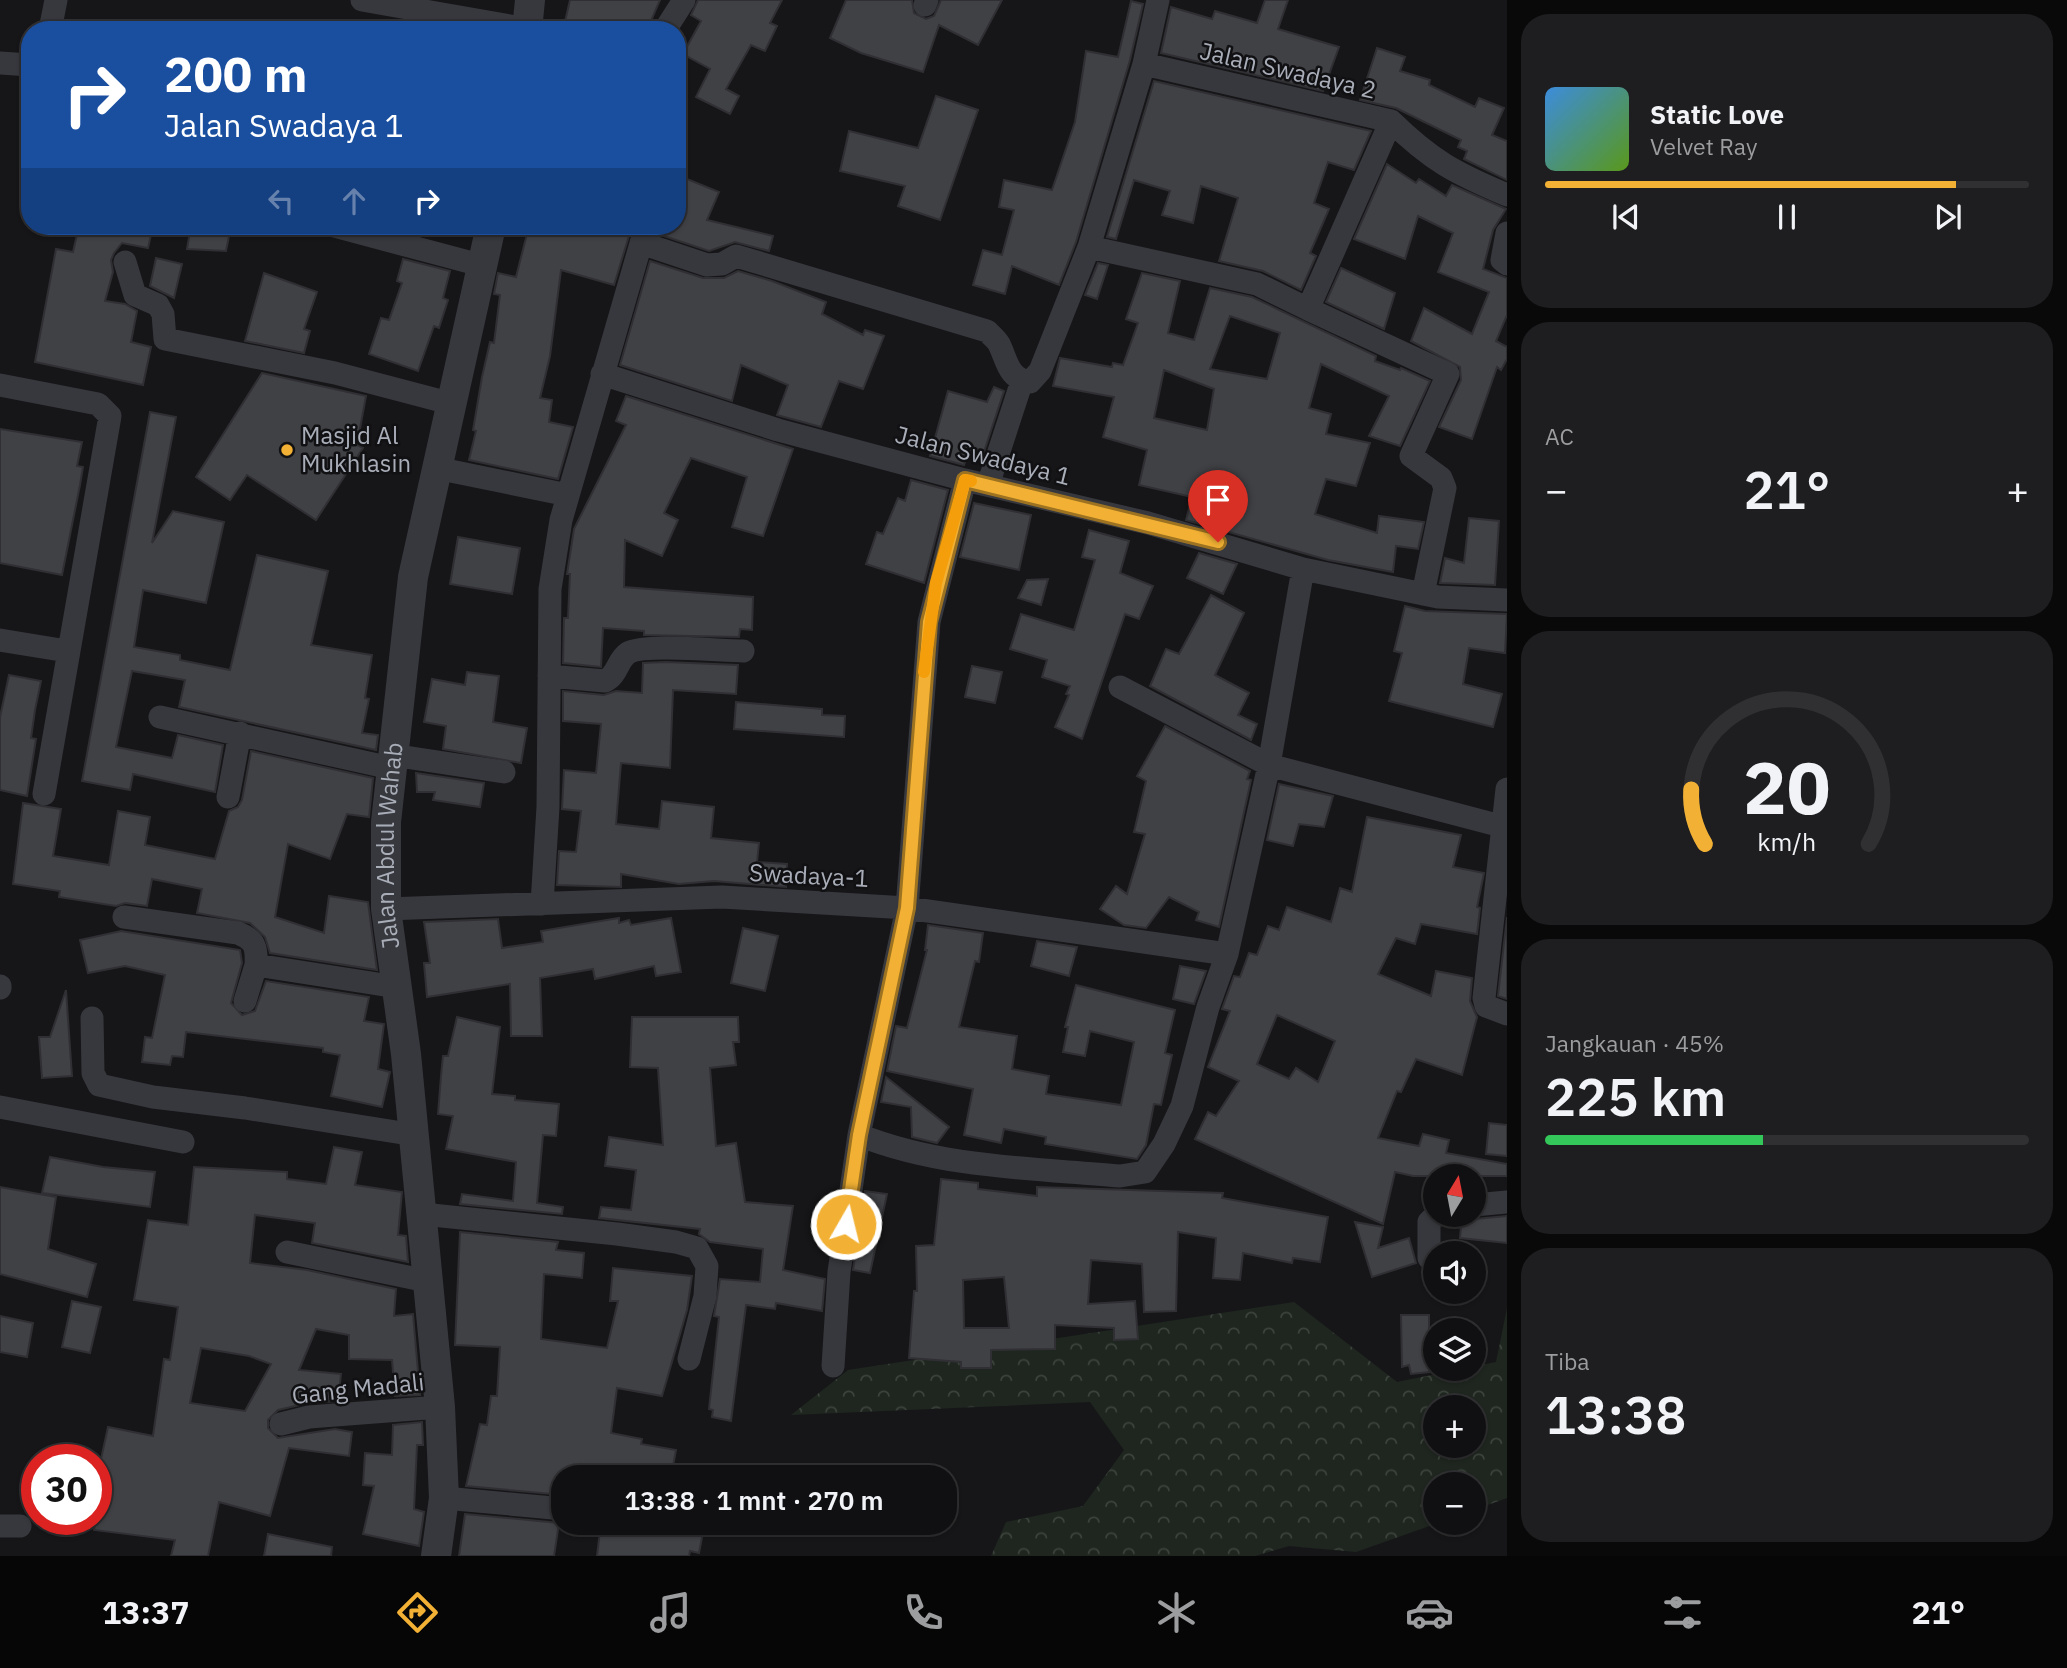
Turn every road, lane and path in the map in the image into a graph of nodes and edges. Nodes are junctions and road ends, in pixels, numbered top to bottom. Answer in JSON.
{"nodes":[{"id":1,"x":56,"y":0,"type":"edge"},
{"id":2,"x":362,"y":0,"type":"edge"},
{"id":3,"x":684,"y":0,"type":"edge"},
{"id":4,"x":1158,"y":0,"type":"edge"},
{"id":5,"x":528,"y":19,"type":"edge"},
{"id":6,"x":52,"y":21,"type":"edge"},
{"id":7,"x":671,"y":21,"type":"edge"},
{"id":8,"x":0,"y":63,"type":"edge"},
{"id":9,"x":21,"y":64,"type":"edge"},
{"id":10,"x":1144,"y":64,"type":"junction"},
{"id":11,"x":1391,"y":121,"type":"junction"},
{"id":12,"x":1507,"y":195,"type":"edge"},
{"id":13,"x":1507,"y":233,"type":"edge"},
{"id":14,"x":369,"y":235,"type":"edge"},
{"id":15,"x":489,"y":235,"type":"edge"},
{"id":16,"x":643,"y":235,"type":"edge"},
{"id":17,"x":1088,"y":247,"type":"junction"},
{"id":18,"x":125,"y":262,"type":"dead end"},
{"id":19,"x":1507,"y":264,"type":"edge"},
{"id":20,"x":484,"y":265,"type":"junction"},
{"id":21,"x":1308,"y":309,"type":"junction"},
{"id":22,"x":602,"y":374,"type":"junction"},
{"id":23,"x":1022,"y":381,"type":"junction"},
{"id":24,"x":0,"y":386,"type":"edge"},
{"id":25,"x":449,"y":403,"type":"junction"},
{"id":26,"x":436,"y":468,"type":"junction"},
{"id":27,"x":965,"y":480,"type":"junction"},
{"id":28,"x":988,"y":485,"type":"junction"},
{"id":29,"x":568,"y":495,"type":"junction"},
{"id":30,"x":1303,"y":569,"type":"junction"},
{"id":31,"x":1423,"y":594,"type":"junction"},
{"id":32,"x":1507,"y":600,"type":"edge"},
{"id":33,"x":0,"y":640,"type":"edge"},
{"id":34,"x":67,"y":651,"type":"junction"},
{"id":35,"x":743,"y":652,"type":"dead end"},
{"id":36,"x":549,"y":676,"type":"junction"},
{"id":37,"x":1120,"y":687,"type":"dead end"},
{"id":38,"x":160,"y":717,"type":"dead end"},
{"id":39,"x":240,"y":733,"type":"junction"},
{"id":40,"x":392,"y":762,"type":"junction"},
{"id":41,"x":1269,"y":765,"type":"junction"},
{"id":42,"x":504,"y":772,"type":"dead end"},
{"id":43,"x":1507,"y":789,"type":"edge"},
{"id":44,"x":44,"y":793,"type":"dead end"},
{"id":45,"x":228,"y":797,"type":"dead end"},
{"id":46,"x":1502,"y":826,"type":"junction"},
{"id":47,"x":534,"y":905,"type":"junction"},
{"id":48,"x":907,"y":908,"type":"junction"},
{"id":49,"x":386,"y":909,"type":"junction"},
{"id":50,"x":124,"y":917,"type":"dead end"},
{"id":51,"x":1227,"y":954,"type":"junction"},
{"id":52,"x":256,"y":965,"type":"junction"},
{"id":53,"x":397,"y":987,"type":"junction"},
{"id":54,"x":246,"y":1001,"type":"dead end"},
{"id":55,"x":1507,"y":1014,"type":"edge"},
{"id":56,"x":92,"y":1018,"type":"dead end"},
{"id":57,"x":0,"y":1107,"type":"edge"},
{"id":58,"x":415,"y":1135,"type":"junction"},
{"id":59,"x":859,"y":1135,"type":"junction"},
{"id":60,"x":183,"y":1142,"type":"dead end"},
{"id":61,"x":1507,"y":1202,"type":"edge"},
{"id":62,"x":1486,"y":1204,"type":"edge"},
{"id":63,"x":422,"y":1214,"type":"junction"},
{"id":64,"x":287,"y":1252,"type":"dead end"},
{"id":65,"x":427,"y":1282,"type":"junction"},
{"id":66,"x":689,"y":1359,"type":"dead end"},
{"id":67,"x":833,"y":1366,"type":"dead end"},
{"id":68,"x":440,"y":1407,"type":"junction"},
{"id":69,"x":281,"y":1424,"type":"dead end"},
{"id":70,"x":444,"y":1497,"type":"junction"},
{"id":71,"x":551,"y":1507,"type":"edge"},
{"id":72,"x":436,"y":1556,"type":"edge"}],
"edges":[{"from":1,"to":6,"type":"street"},
{"from":2,"to":5,"type":"street"},
{"from":3,"to":7,"type":"street"},
{"from":4,"to":10,"type":"street"},
{"from":8,"to":9,"type":"street"},
{"from":10,"to":11,"type":"street","name":"Jalan Swadaya 2"},
{"from":10,"to":17,"type":"street"},
{"from":11,"to":12,"type":"street","name":"Jalan Swadaya 2"},
{"from":11,"to":21,"type":"street"},
{"from":13,"to":19,"type":"street"},
{"from":14,"to":20,"type":"street"},
{"from":15,"to":20,"type":"street","name":"Jalan Abdul Wahab"},
{"from":16,"to":22,"type":"street"},
{"from":16,"to":23,"type":"street"},
{"from":17,"to":21,"type":"street"},
{"from":17,"to":23,"type":"street"},
{"from":18,"to":25,"type":"street"},
{"from":20,"to":25,"type":"street","name":"Jalan Abdul Wahab"},
{"from":21,"to":31,"type":"street"},
{"from":22,"to":27,"type":"street","name":"Jalan Swadaya 1"},
{"from":22,"to":29,"type":"street"},
{"from":23,"to":28,"type":"street"},
{"from":24,"to":34,"type":"street"},
{"from":25,"to":26,"type":"street","name":"Jalan Abdul Wahab"},
{"from":26,"to":29,"type":"street"},
{"from":26,"to":40,"type":"street","name":"Jalan Abdul Wahab"},
{"from":27,"to":28,"type":"street","name":"Jalan Swadaya 1"},
{"from":27,"to":48,"type":"street"},
{"from":28,"to":30,"type":"street","name":"Jalan Swadaya 1"},
{"from":29,"to":36,"type":"street"},
{"from":30,"to":31,"type":"street","name":"Jalan Swadaya 1"},
{"from":30,"to":41,"type":"street"},
{"from":31,"to":32,"type":"street","name":"Jalan Swadaya 1"},
{"from":33,"to":34,"type":"street"},
{"from":34,"to":44,"type":"street"},
{"from":35,"to":36,"type":"street"},
{"from":36,"to":47,"type":"street"},
{"from":37,"to":41,"type":"street"},
{"from":38,"to":39,"type":"street"},
{"from":39,"to":40,"type":"street"},
{"from":39,"to":45,"type":"street"},
{"from":40,"to":42,"type":"street"},
{"from":40,"to":49,"type":"street","name":"Jalan Abdul Wahab"},
{"from":41,"to":46,"type":"street"},
{"from":41,"to":51,"type":"street"},
{"from":43,"to":46,"type":"street"},
{"from":46,"to":55,"type":"street"},
{"from":47,"to":48,"type":"street","name":"Swadaya-1"},
{"from":47,"to":49,"type":"street","name":"Swadaya-1"},
{"from":48,"to":51,"type":"street","name":"Swadaya-1"},
{"from":48,"to":59,"type":"street"},
{"from":49,"to":53,"type":"street","name":"Jalan Abdul Wahab"},
{"from":50,"to":52,"type":"street"},
{"from":51,"to":59,"type":"street"},
{"from":52,"to":53,"type":"street"},
{"from":52,"to":54,"type":"street"},
{"from":53,"to":58,"type":"street","name":"Jalan Abdul Wahab"},
{"from":56,"to":58,"type":"street"},
{"from":57,"to":60,"type":"street"},
{"from":58,"to":63,"type":"street","name":"Jalan Abdul Wahab"},
{"from":59,"to":67,"type":"street"},
{"from":61,"to":62,"type":"street"},
{"from":63,"to":65,"type":"street","name":"Jalan Abdul Wahab"},
{"from":63,"to":66,"type":"street"},
{"from":64,"to":65,"type":"street"},
{"from":65,"to":68,"type":"street","name":"Jalan Abdul Wahab"},
{"from":68,"to":69,"type":"street","name":"Gang Madali"},
{"from":68,"to":70,"type":"street","name":"Jalan Abdul Wahab"},
{"from":70,"to":71,"type":"street"},
{"from":70,"to":72,"type":"street","name":"Jalan Abdul Wahab"}]}
